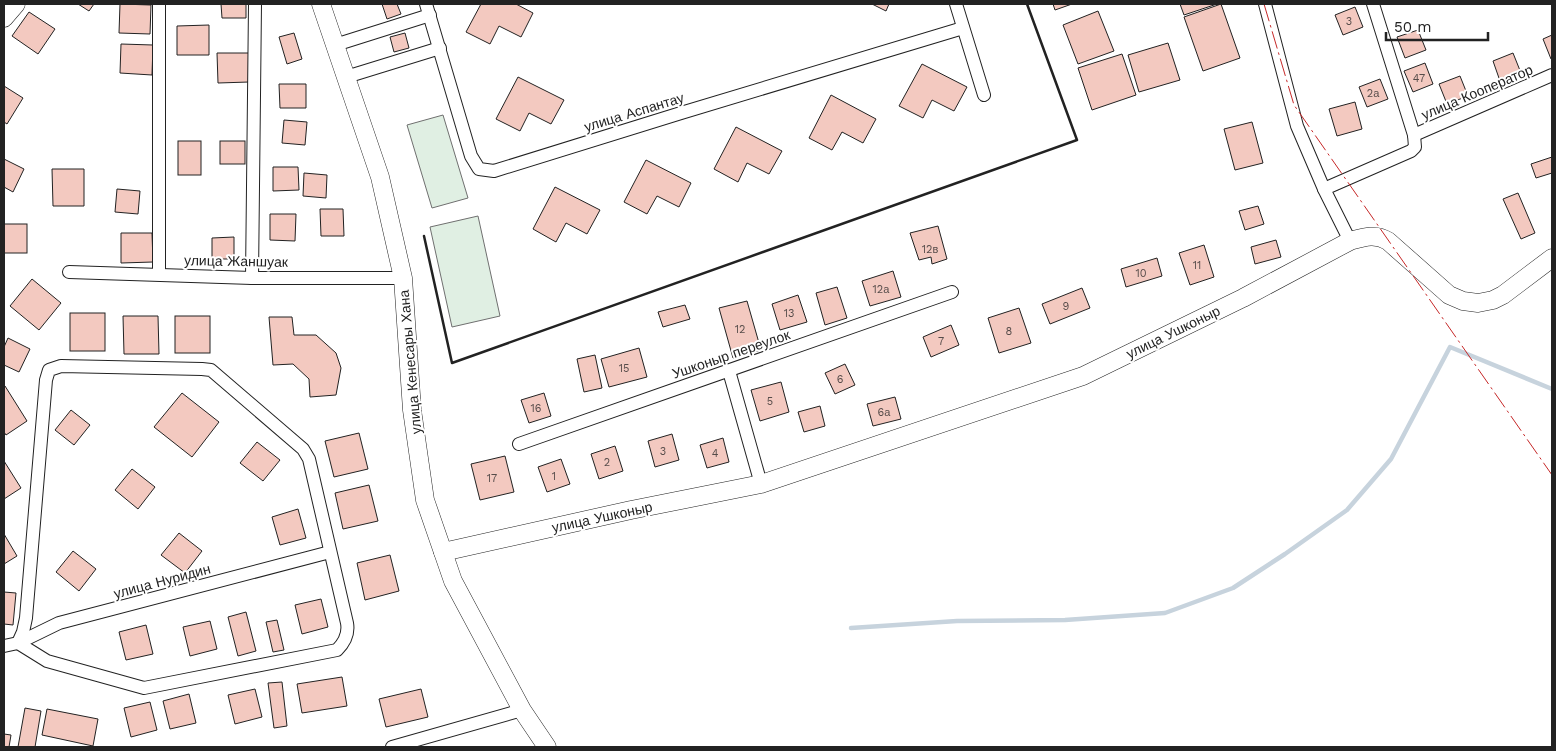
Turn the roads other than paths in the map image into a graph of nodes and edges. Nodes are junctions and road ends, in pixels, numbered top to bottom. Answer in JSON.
{"nodes":[{"id":1,"x":16,"y":4,"type":"edge"},
{"id":2,"x":159,"y":4,"type":"edge"},
{"id":3,"x":255,"y":4,"type":"edge"},
{"id":4,"x":321,"y":4,"type":"edge"},
{"id":5,"x":956,"y":4,"type":"edge"},
{"id":6,"x":1266,"y":4,"type":"edge"},
{"id":7,"x":1373,"y":4,"type":"edge"},
{"id":8,"x":428,"y":10,"type":"edge"},
{"id":9,"x":4,"y":18,"type":"edge"},
{"id":10,"x":964,"y":28,"type":"junction"},
{"id":11,"x":335,"y":45,"type":"junction"},
{"id":12,"x":440,"y":48,"type":"junction"},
{"id":13,"x":1552,"y":75,"type":"edge"},
{"id":14,"x":346,"y":78,"type":"junction"},
{"id":15,"x":984,"y":95,"type":"dead end"},
{"id":16,"x":1414,"y":135,"type":"junction"},
{"id":17,"x":1324,"y":189,"type":"junction"},
{"id":18,"x":1350,"y":241,"type":"junction"},
{"id":19,"x":1552,"y":258,"type":"edge"},
{"id":20,"x":69,"y":272,"type":"dead end"},
{"id":21,"x":159,"y":274,"type":"junction"},
{"id":22,"x":252,"y":278,"type":"junction"},
{"id":23,"x":403,"y":278,"type":"junction"},
{"id":24,"x":952,"y":292,"type":"dead end"},
{"id":25,"x":729,"y":371,"type":"junction"},
{"id":26,"x":520,"y":444,"type":"dead end"},
{"id":27,"x":761,"y":484,"type":"junction"},
{"id":28,"x":330,"y":552,"type":"junction"},
{"id":29,"x":443,"y":552,"type":"junction"},
{"id":30,"x":18,"y":643,"type":"junction"},
{"id":31,"x":4,"y":646,"type":"edge"},
{"id":32,"x":522,"y":710,"type":"junction"},
{"id":33,"x":392,"y":747,"type":"edge"},
{"id":34,"x":546,"y":747,"type":"edge"}],
"edges":[{"from":1,"to":9,"type":"street"},
{"from":2,"to":21,"type":"street"},
{"from":3,"to":22,"type":"street"},
{"from":4,"to":11,"type":"street","name":"улица Кенесары Хана"},
{"from":5,"to":10,"type":"street"},
{"from":6,"to":17,"type":"street"},
{"from":7,"to":16,"type":"street","name":"улица Кооператор"},
{"from":8,"to":11,"type":"street"},
{"from":8,"to":12,"type":"street","name":"улица Аспантау"},
{"from":10,"to":12,"type":"street","name":"улица Аспантау"},
{"from":10,"to":15,"type":"street"},
{"from":11,"to":14,"type":"street","name":"улица Кенесары Хана"},
{"from":12,"to":14,"type":"street"},
{"from":13,"to":16,"type":"street","name":"улица Кооператор"},
{"from":14,"to":23,"type":"street","name":"улица Кенесары Хана"},
{"from":16,"to":17,"type":"street","name":"улица Кооператор"},
{"from":17,"to":18,"type":"street"},
{"from":18,"to":19,"type":"street","name":"улица Ушконыр"},
{"from":18,"to":27,"type":"street","name":"улица Ушконыр"},
{"from":20,"to":21,"type":"street","name":"улица Жаншуак"},
{"from":21,"to":22,"type":"street","name":"улица Жаншуак"},
{"from":22,"to":23,"type":"street","name":"улица Жаншуак"},
{"from":23,"to":29,"type":"street","name":"улица Кенесары Хана"},
{"from":24,"to":25,"type":"street","name":"Ушконыр переулок"},
{"from":25,"to":26,"type":"street","name":"Ушконыр переулок"},
{"from":25,"to":27,"type":"street"},
{"from":27,"to":29,"type":"street","name":"улица Ушконыр"},
{"from":28,"to":30,"type":"street","name":"улица Нуридин"},
{"from":28,"to":30,"type":"street"},
{"from":28,"to":30,"type":"street"},
{"from":29,"to":32,"type":"street","name":"улица Кенесары Хана"},
{"from":30,"to":31,"type":"street","name":"улица Нуридин"},
{"from":32,"to":33,"type":"street"},
{"from":32,"to":34,"type":"street","name":"улица Кенесары Хана"}]}
